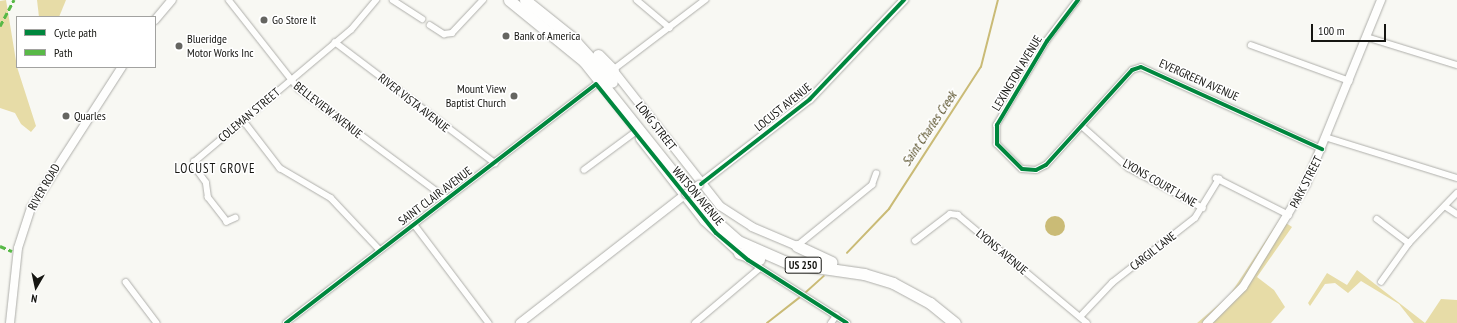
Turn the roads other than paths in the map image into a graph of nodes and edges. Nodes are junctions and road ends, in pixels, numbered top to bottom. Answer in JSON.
{"nodes":[{"id":1,"x":172,"y":0,"type":"edge"},
{"id":2,"x":228,"y":0,"type":"edge"},
{"id":3,"x":376,"y":0,"type":"edge"},
{"id":4,"x":393,"y":0,"type":"edge"},
{"id":5,"x":483,"y":0,"type":"edge"},
{"id":6,"x":509,"y":0,"type":"edge"},
{"id":7,"x":525,"y":0,"type":"edge"},
{"id":8,"x":637,"y":0,"type":"edge"},
{"id":9,"x":705,"y":0,"type":"edge"},
{"id":10,"x":904,"y":0,"type":"edge"},
{"id":11,"x":1078,"y":0,"type":"edge"},
{"id":12,"x":1381,"y":0,"type":"edge"},
{"id":13,"x":156,"y":19,"type":"edge"},
{"id":14,"x":422,"y":19,"type":"dead end"},
{"id":15,"x":430,"y":25,"type":"dead end"},
{"id":16,"x":555,"y":28,"type":"junction"},
{"id":17,"x":670,"y":28,"type":"junction"},
{"id":18,"x":1366,"y":37,"type":"junction"},
{"id":19,"x":335,"y":42,"type":"junction"},
{"id":20,"x":1251,"y":45,"type":"dead end"},
{"id":21,"x":1457,"y":66,"type":"edge"},
{"id":22,"x":121,"y":68,"type":"edge"},
{"id":23,"x":613,"y":70,"type":"junction"},
{"id":24,"x":290,"y":80,"type":"junction"},
{"id":25,"x":1351,"y":81,"type":"junction"},
{"id":26,"x":596,"y":84,"type":"junction"},
{"id":27,"x":243,"y":120,"type":"junction"},
{"id":28,"x":1082,"y":126,"type":"junction"},
{"id":29,"x":634,"y":133,"type":"junction"},
{"id":30,"x":1328,"y":138,"type":"junction"},
{"id":31,"x":1322,"y":149,"type":"junction"},
{"id":32,"x":1010,"y":160,"type":"joint"},
{"id":33,"x":495,"y":163,"type":"junction"},
{"id":34,"x":584,"y":170,"type":"dead end"},
{"id":35,"x":876,"y":174,"type":"dead end"},
{"id":36,"x":1457,"y":178,"type":"edge"},
{"id":37,"x":700,"y":184,"type":"junction"},
{"id":38,"x":1457,"y":193,"type":"edge"},
{"id":39,"x":685,"y":195,"type":"junction"},
{"id":40,"x":447,"y":199,"type":"junction"},
{"id":41,"x":1445,"y":206,"type":"junction"},
{"id":42,"x":1203,"y":208,"type":"junction"},
{"id":43,"x":1457,"y":214,"type":"edge"},
{"id":44,"x":1289,"y":216,"type":"junction"},
{"id":45,"x":236,"y":218,"type":"dead end"},
{"id":46,"x":1377,"y":219,"type":"dead end"},
{"id":47,"x":414,"y":224,"type":"junction"},
{"id":48,"x":915,"y":241,"type":"dead end"},
{"id":49,"x":1409,"y":243,"type":"junction"},
{"id":50,"x":797,"y":246,"type":"junction"},
{"id":51,"x":380,"y":250,"type":"junction"},
{"id":52,"x":739,"y":253,"type":"junction"},
{"id":53,"x":832,"y":262,"type":"junction"},
{"id":54,"x":788,"y":263,"type":"junction"},
{"id":55,"x":760,"y":268,"type":"junction"},
{"id":56,"x":126,"y":282,"type":"dead end"},
{"id":57,"x":1380,"y":282,"type":"dead end"},
{"id":58,"x":836,"y":316,"type":"junction"},
{"id":59,"x":1080,"y":317,"type":"junction"},
{"id":60,"x":10,"y":323,"type":"edge"},
{"id":61,"x":157,"y":323,"type":"edge"},
{"id":62,"x":286,"y":323,"type":"edge"},
{"id":63,"x":489,"y":323,"type":"edge"},
{"id":64,"x":520,"y":323,"type":"edge"},
{"id":65,"x":695,"y":323,"type":"edge"},
{"id":66,"x":832,"y":323,"type":"edge"},
{"id":67,"x":847,"y":323,"type":"edge"},
{"id":68,"x":955,"y":323,"type":"edge"},
{"id":69,"x":965,"y":323,"type":"edge"},
{"id":70,"x":1087,"y":323,"type":"edge"},
{"id":71,"x":1207,"y":323,"type":"edge"}],
"edges":[{"from":1,"to":13,"type":"street"},
{"from":2,"to":24,"type":"street","name":"BELLEVIEW AVENUE"},
{"from":3,"to":19,"type":"street","name":"COLEMAN STREET"},
{"from":4,"to":14,"type":"street"},
{"from":5,"to":15,"type":"street"},
{"from":6,"to":16,"type":"highway","number":"US 250"},
{"from":7,"to":16,"type":"highway","number":"US 250"},
{"from":8,"to":17,"type":"street"},
{"from":9,"to":17,"type":"street"},
{"from":10,"to":37,"type":"street","name":"LOCUST AVENUE"},
{"from":11,"to":32,"type":"street","name":"LEXINGTON AVENUE"},
{"from":12,"to":18,"type":"street","name":"PARK STREET"},
{"from":16,"to":23,"type":"highway"},
{"from":16,"to":26,"type":"highway"},
{"from":16,"to":53,"type":"highway","number":"US 250"},
{"from":16,"to":54,"type":"highway","number":"US 250"},
{"from":17,"to":23,"type":"street"},
{"from":18,"to":21,"type":"street"},
{"from":18,"to":25,"type":"street","name":"PARK STREET"},
{"from":19,"to":24,"type":"street","name":"COLEMAN STREET"},
{"from":19,"to":33,"type":"street","name":"RIVER VISTA AVENUE"},
{"from":20,"to":25,"type":"street"},
{"from":22,"to":60,"type":"street","name":"RIVER ROAD"},
{"from":23,"to":37,"type":"street","name":"LONG STREET"},
{"from":24,"to":27,"type":"street","name":"COLEMAN STREET"},
{"from":24,"to":40,"type":"street","name":"BELLEVIEW AVENUE"},
{"from":25,"to":30,"type":"street","name":"PARK STREET"},
{"from":26,"to":29,"type":"street","name":"WATSON AVENUE"},
{"from":26,"to":33,"type":"street","name":"SAINT CLAIR AVENUE"},
{"from":27,"to":45,"type":"street","name":"COLEMAN STREET"},
{"from":27,"to":51,"type":"street"},
{"from":28,"to":31,"type":"street","name":"EVERGREEN AVENUE"},
{"from":28,"to":32,"type":"street","name":"EVERGREEN AVENUE"},
{"from":28,"to":42,"type":"street","name":"LYONS COURT LANE"},
{"from":29,"to":34,"type":"street"},
{"from":29,"to":39,"type":"street","name":"WATSON AVENUE"},
{"from":30,"to":31,"type":"street","name":"PARK STREET"},
{"from":30,"to":36,"type":"street"},
{"from":31,"to":44,"type":"street","name":"PARK STREET"},
{"from":33,"to":40,"type":"street","name":"SAINT CLAIR AVENUE"},
{"from":35,"to":50,"type":"street"},
{"from":37,"to":39,"type":"street","name":"LOCUST AVENUE","bridge":true},
{"from":37,"to":50,"type":"street","name":"LONG STREET"},
{"from":38,"to":41,"type":"street"},
{"from":39,"to":52,"type":"street","name":"WATSON AVENUE"},
{"from":39,"to":64,"type":"street","name":"LOCUST AVENUE"},
{"from":40,"to":47,"type":"street","name":"SAINT CLAIR AVENUE"},
{"from":41,"to":43,"type":"street"},
{"from":41,"to":49,"type":"street"},
{"from":42,"to":44,"type":"street","name":"CARGIL LANE"},
{"from":42,"to":59,"type":"street","name":"CARGIL LANE"},
{"from":44,"to":71,"type":"street","name":"PARK STREET"},
{"from":46,"to":49,"type":"street"},
{"from":47,"to":51,"type":"street","name":"SAINT CLAIR AVENUE"},
{"from":47,"to":63,"type":"street"},
{"from":48,"to":59,"type":"street","name":"LYONS AVENUE"},
{"from":49,"to":57,"type":"street"},
{"from":50,"to":53,"type":"highway"},
{"from":51,"to":62,"type":"street","name":"SAINT CLAIR AVENUE"},
{"from":52,"to":54,"type":"highway"},
{"from":52,"to":55,"type":"street","name":"WATSON AVENUE"},
{"from":53,"to":69,"type":"highway","number":"US 250"},
{"from":54,"to":68,"type":"highway","number":"US 250"},
{"from":55,"to":58,"type":"street","name":"WATSON AVENUE"},
{"from":55,"to":65,"type":"street"},
{"from":56,"to":61,"type":"street"},
{"from":58,"to":66,"type":"street"},
{"from":58,"to":67,"type":"street","name":"WATSON AVENUE"},
{"from":59,"to":70,"type":"street","name":"LYONS AVENUE"}]}
